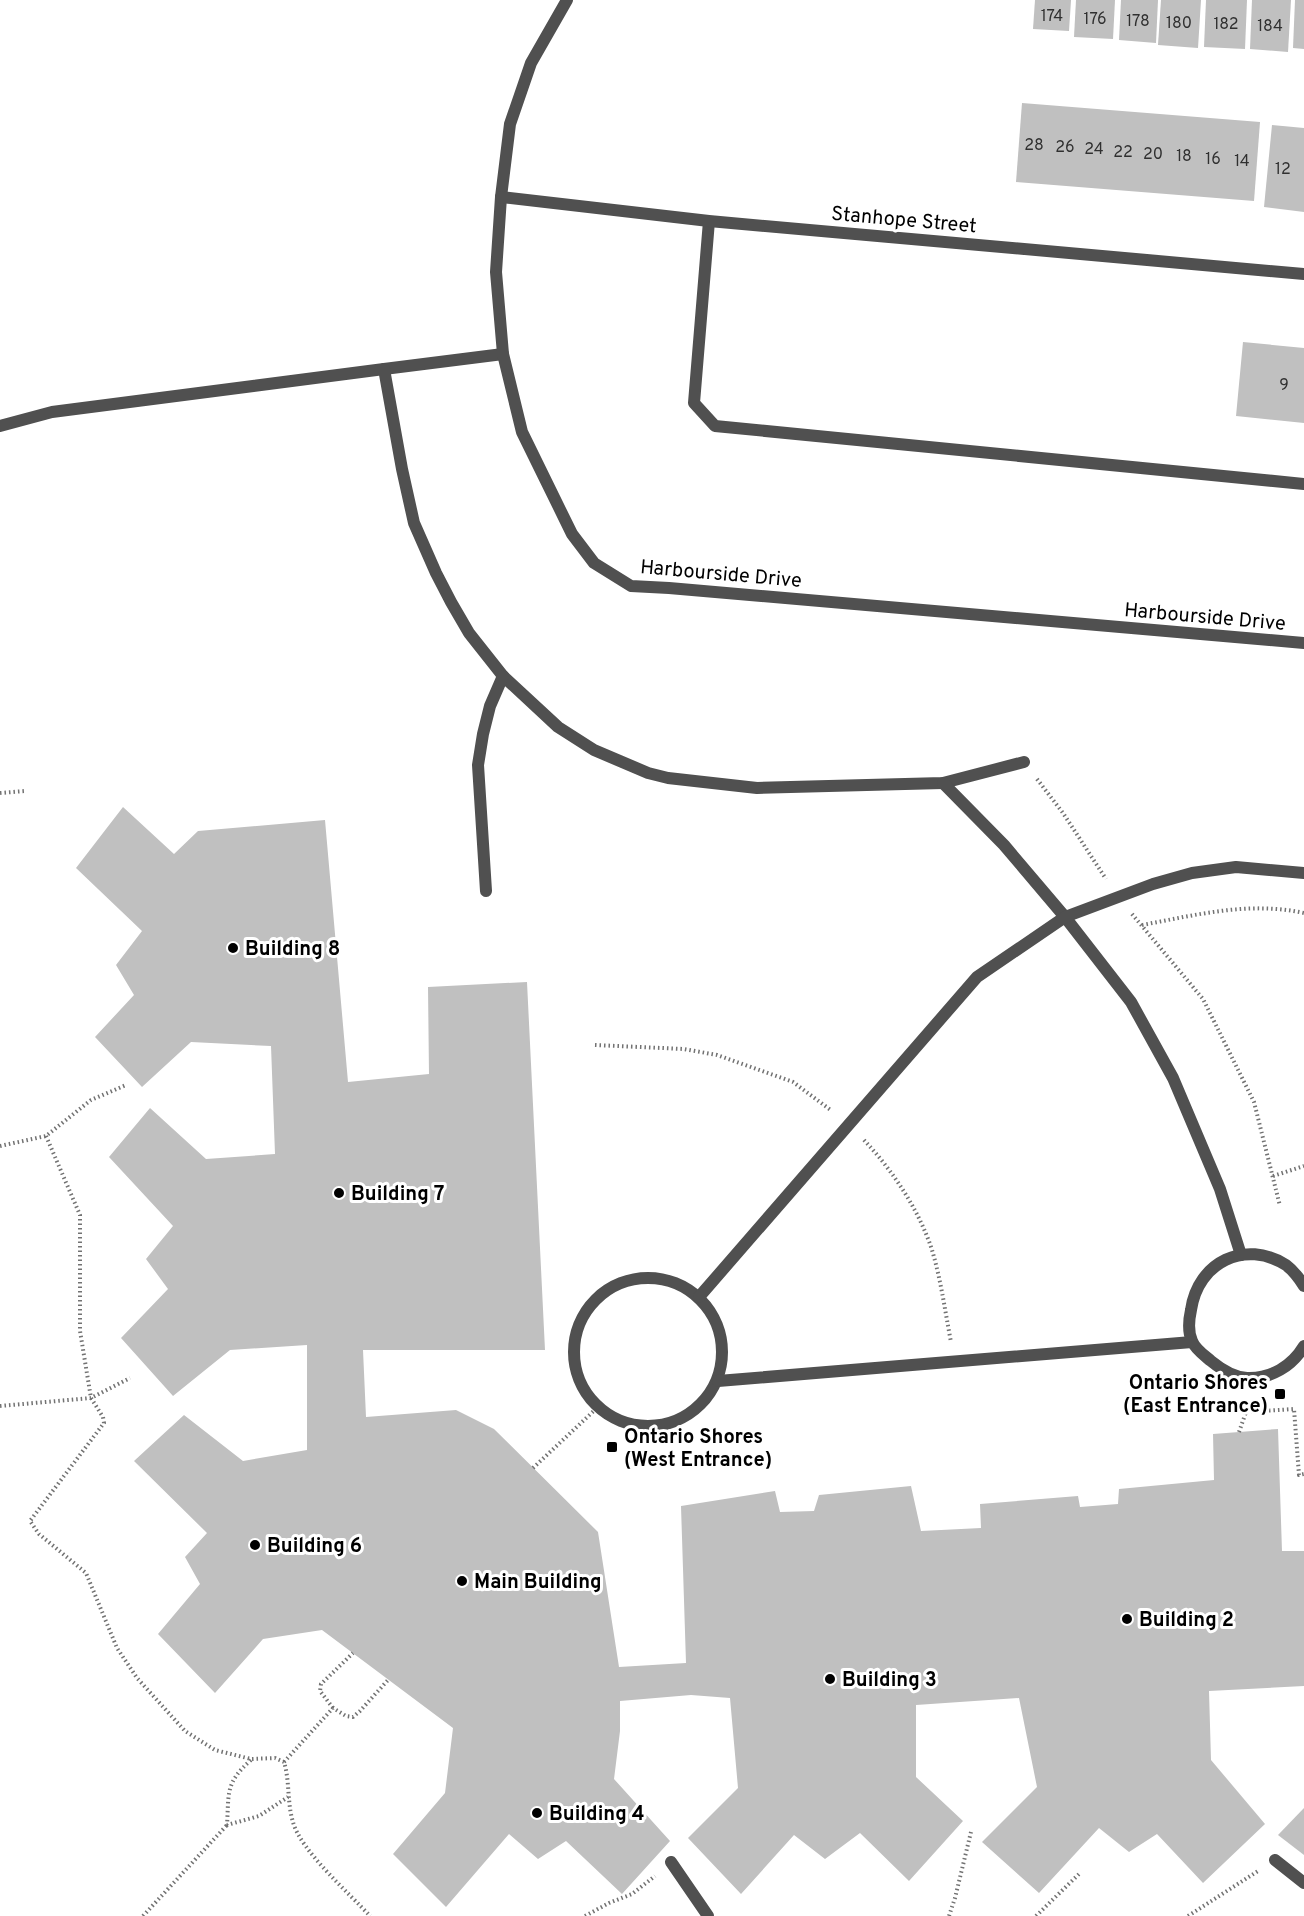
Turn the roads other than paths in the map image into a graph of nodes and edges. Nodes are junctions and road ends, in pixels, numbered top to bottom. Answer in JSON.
{"nodes":[{"id":1,"x":567,"y":0,"type":"edge"},
{"id":2,"x":501,"y":197,"type":"junction"},
{"id":3,"x":709,"y":221,"type":"junction"},
{"id":4,"x":1304,"y":274,"type":"edge"},
{"id":5,"x":503,"y":354,"type":"junction"},
{"id":6,"x":384,"y":369,"type":"junction"},
{"id":7,"x":0,"y":426,"type":"edge"},
{"id":8,"x":1304,"y":484,"type":"edge"},
{"id":9,"x":1304,"y":643,"type":"edge"},
{"id":10,"x":503,"y":676,"type":"junction"},
{"id":11,"x":1024,"y":762,"type":"road end"},
{"id":12,"x":943,"y":783,"type":"junction"},
{"id":13,"x":1304,"y":873,"type":"edge"},
{"id":14,"x":486,"y":891,"type":"dead end"},
{"id":15,"x":1065,"y":916,"type":"junction"},
{"id":16,"x":1241,"y":1255,"type":"junction"},
{"id":17,"x":1304,"y":1286,"type":"edge"},
{"id":18,"x":699,"y":1297,"type":"junction"},
{"id":19,"x":1192,"y":1342,"type":"junction"},
{"id":20,"x":1304,"y":1346,"type":"edge"},
{"id":21,"x":718,"y":1381,"type":"junction"},
{"id":22,"x":1275,"y":1860,"type":"road end"},
{"id":23,"x":671,"y":1862,"type":"road end"},
{"id":24,"x":1304,"y":1883,"type":"edge"},
{"id":25,"x":708,"y":1916,"type":"edge"}],
"edges":[{"from":1,"to":2,"type":"street","name":"Harbourside Drive"},
{"from":2,"to":3,"type":"street","name":"Stanhope Street"},
{"from":2,"to":5,"type":"street","name":"Harbourside Drive"},
{"from":3,"to":4,"type":"street","name":"Stanhope Street"},
{"from":3,"to":8,"type":"street"},
{"from":5,"to":6,"type":"street"},
{"from":5,"to":9,"type":"street","name":"Harbourside Drive"},
{"from":6,"to":7,"type":"street"},
{"from":6,"to":10,"type":"street"},
{"from":10,"to":12,"type":"street"},
{"from":10,"to":14,"type":"street"},
{"from":11,"to":12,"type":"street"},
{"from":12,"to":15,"type":"street"},
{"from":13,"to":15,"type":"street"},
{"from":15,"to":16,"type":"street"},
{"from":15,"to":18,"type":"street"},
{"from":16,"to":17,"type":"street"},
{"from":16,"to":19,"type":"street"},
{"from":18,"to":21,"type":"street"},
{"from":18,"to":21,"type":"street"},
{"from":19,"to":20,"type":"street"},
{"from":19,"to":21,"type":"street"},
{"from":22,"to":24,"type":"street"},
{"from":23,"to":25,"type":"street"}]}
